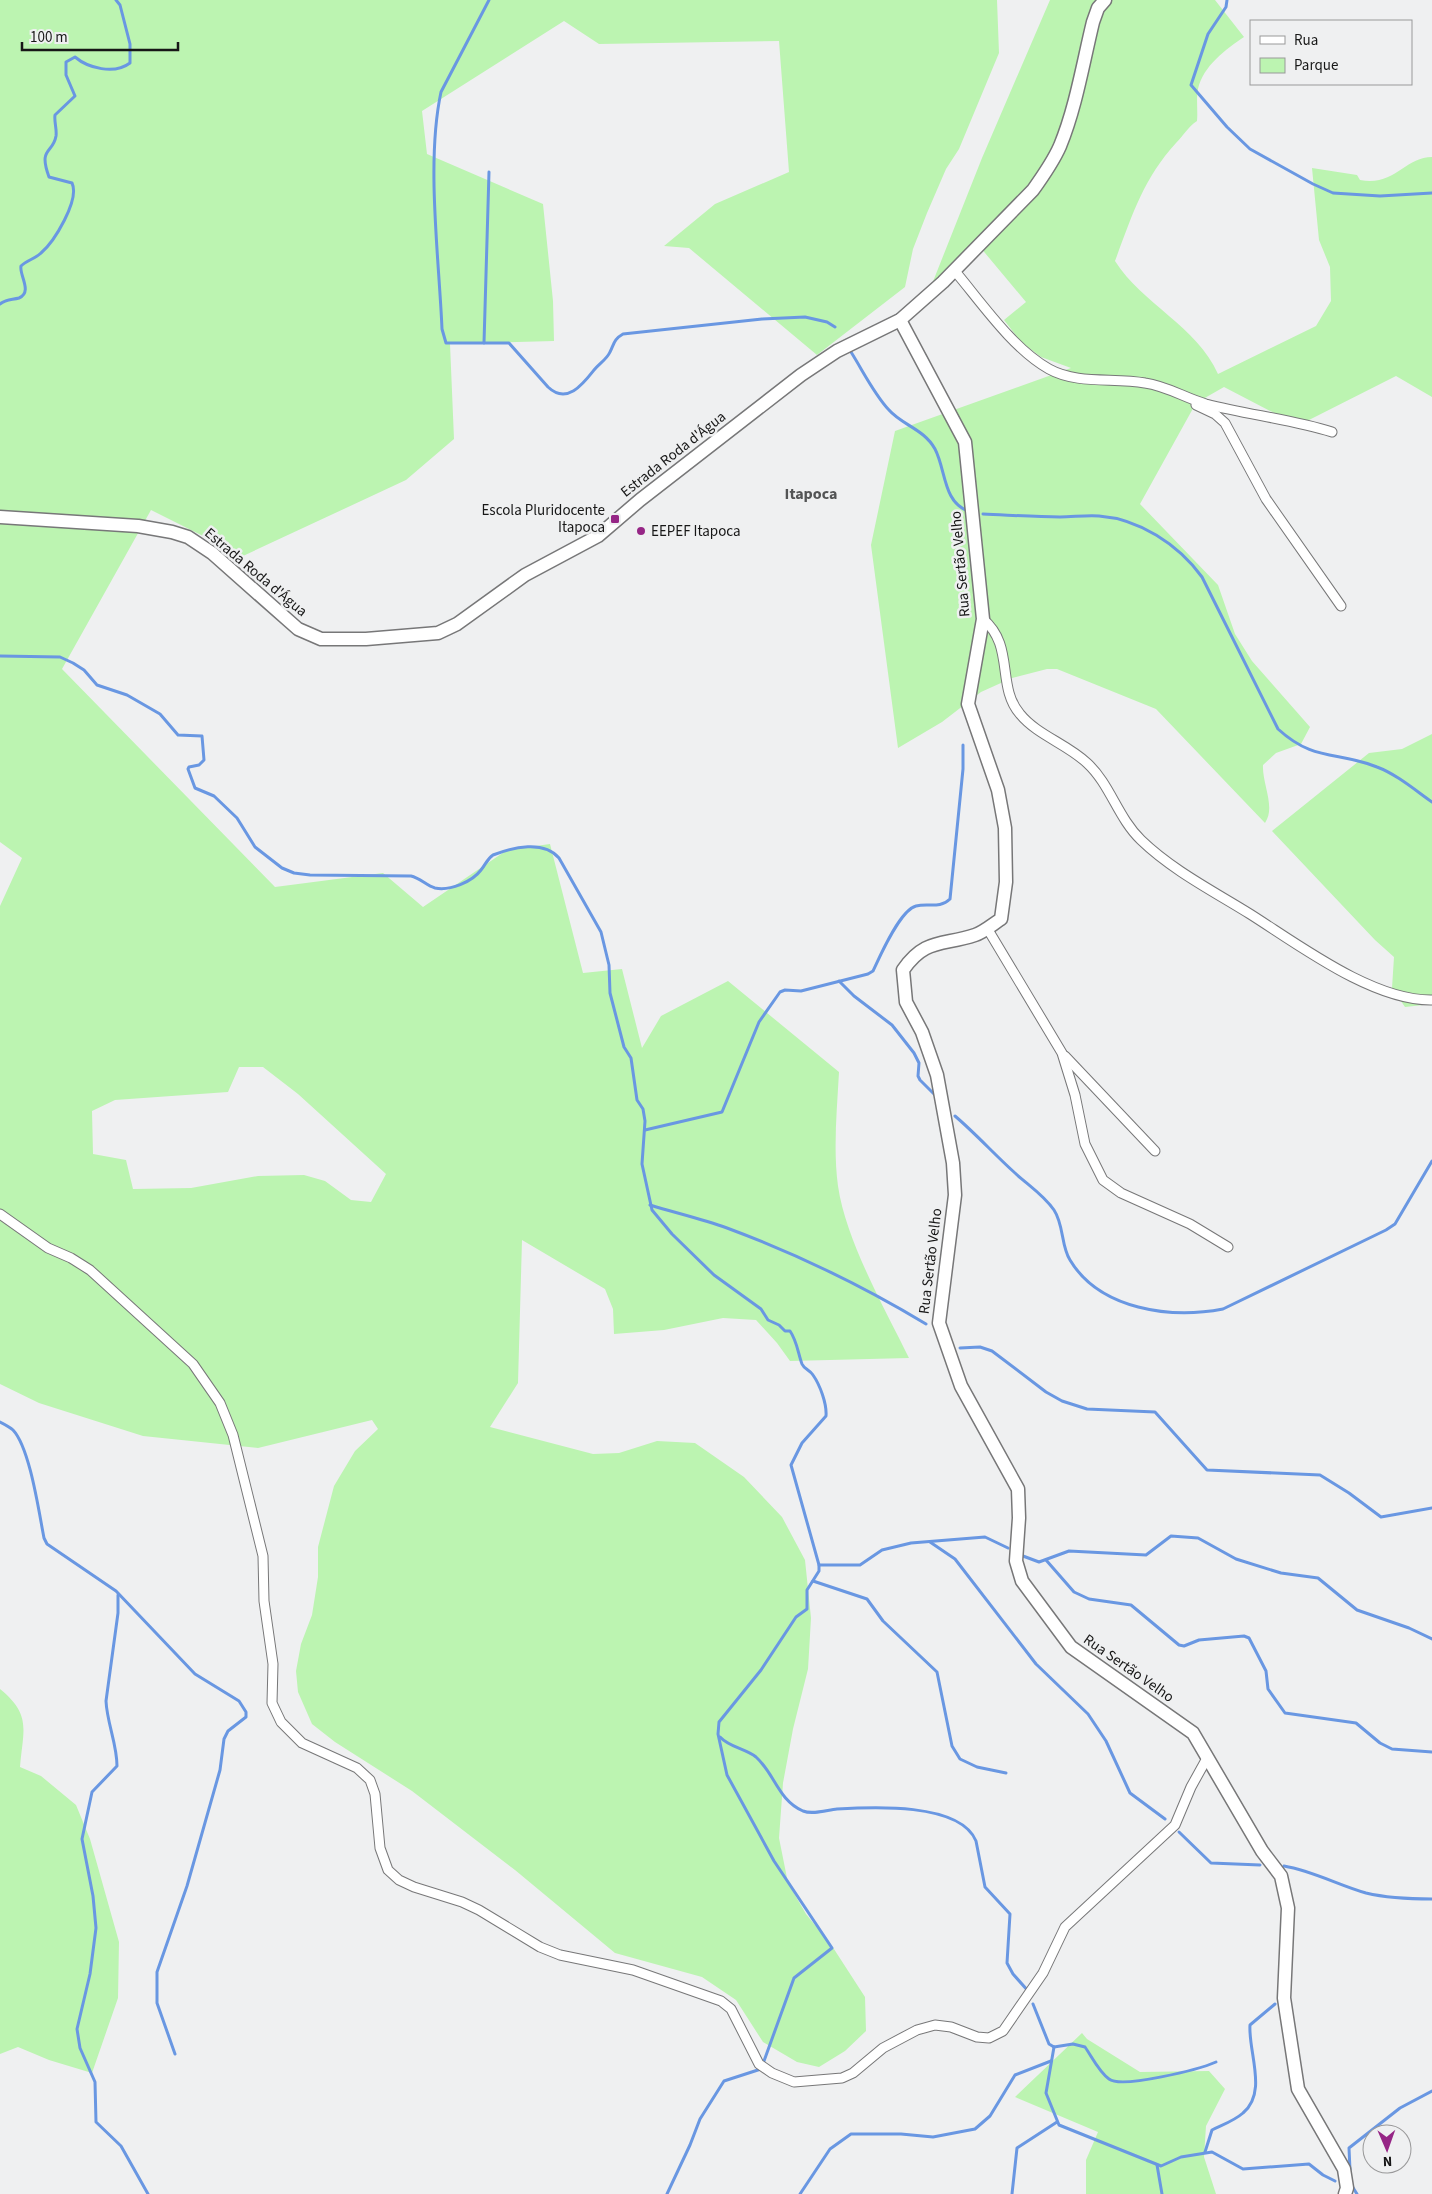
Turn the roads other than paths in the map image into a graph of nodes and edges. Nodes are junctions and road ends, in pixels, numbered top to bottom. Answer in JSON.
{"nodes":[{"id":1,"x":1104,"y":0,"type":"edge"},
{"id":2,"x":954,"y":270,"type":"junction"},
{"id":3,"x":900,"y":320,"type":"junction"},
{"id":4,"x":1186,"y":398,"type":"junction"},
{"id":5,"x":1332,"y":432,"type":"dead end"},
{"id":6,"x":0,"y":517,"type":"edge"},
{"id":7,"x":1341,"y":606,"type":"dead end"},
{"id":8,"x":983,"y":619,"type":"junction"},
{"id":9,"x":987,"y":928,"type":"junction"},
{"id":10,"x":1432,"y":1000,"type":"edge"},
{"id":11,"x":1062,"y":1052,"type":"junction"},
{"id":12,"x":1155,"y":1151,"type":"dead end"},
{"id":13,"x":0,"y":1214,"type":"edge"},
{"id":14,"x":1228,"y":1247,"type":"dead end"},
{"id":15,"x":1206,"y":1760,"type":"junction"},
{"id":16,"x":1346,"y":2194,"type":"edge"}],
"edges":[{"from":1,"to":2,"type":"street","name":"Estrada Roda d'Água"},
{"from":2,"to":3,"type":"street","name":"Estrada Roda d'Água"},
{"from":2,"to":4,"type":"street"},
{"from":3,"to":6,"type":"street","name":"Estrada Roda d'Água"},
{"from":3,"to":8,"type":"street","name":"Rua Sertão Velho"},
{"from":4,"to":5,"type":"street"},
{"from":4,"to":7,"type":"street"},
{"from":8,"to":9,"type":"street","name":"Rua Sertão Velho"},
{"from":8,"to":10,"type":"street"},
{"from":9,"to":11,"type":"street"},
{"from":9,"to":15,"type":"street","name":"Rua Sertão Velho"},
{"from":11,"to":12,"type":"street"},
{"from":11,"to":14,"type":"street"},
{"from":13,"to":15,"type":"street"},
{"from":15,"to":16,"type":"street","name":"Rua Sertão Velho"}]}
